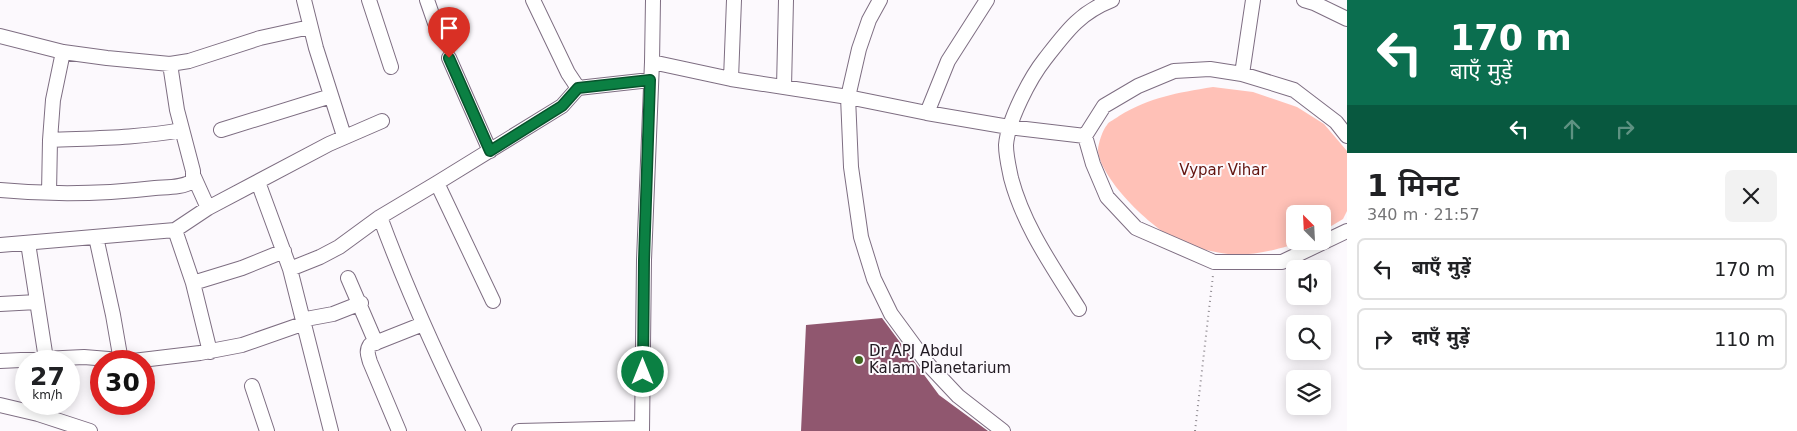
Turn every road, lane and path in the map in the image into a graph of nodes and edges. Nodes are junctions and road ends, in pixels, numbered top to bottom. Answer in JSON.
{"nodes":[{"id":1,"x":304,"y":0,"type":"edge"},
{"id":2,"x":369,"y":0,"type":"edge"},
{"id":3,"x":427,"y":0,"type":"edge"},
{"id":4,"x":533,"y":0,"type":"edge"},
{"id":5,"x":653,"y":0,"type":"edge"},
{"id":6,"x":734,"y":0,"type":"edge"},
{"id":7,"x":786,"y":0,"type":"edge"},
{"id":8,"x":880,"y":0,"type":"edge"},
{"id":9,"x":987,"y":0,"type":"edge"},
{"id":10,"x":1112,"y":0,"type":"edge"},
{"id":11,"x":1253,"y":0,"type":"edge"},
{"id":12,"x":1304,"y":0,"type":"edge"},
{"id":13,"x":1093,"y":3,"type":"edge"},
{"id":14,"x":1347,"y":20,"type":"edge"},
{"id":15,"x":434,"y":23,"type":"dead end"},
{"id":16,"x":310,"y":27,"type":"junction"},
{"id":17,"x":0,"y":36,"type":"edge"},
{"id":18,"x":63,"y":52,"type":"junction"},
{"id":19,"x":449,"y":58,"type":"dead end"},
{"id":20,"x":652,"y":62,"type":"junction"},
{"id":21,"x":170,"y":64,"type":"junction"},
{"id":22,"x":391,"y":67,"type":"dead end"},
{"id":23,"x":1242,"y":74,"type":"junction"},
{"id":24,"x":650,"y":80,"type":"junction"},
{"id":25,"x":731,"y":80,"type":"junction"},
{"id":26,"x":784,"y":87,"type":"junction"},
{"id":27,"x":578,"y":88,"type":"junction"},
{"id":28,"x":331,"y":96,"type":"junction"},
{"id":29,"x":848,"y":97,"type":"junction"},
{"id":30,"x":927,"y":113,"type":"junction"},
{"id":31,"x":382,"y":121,"type":"dead end"},
{"id":32,"x":1009,"y":127,"type":"junction"},
{"id":33,"x":182,"y":130,"type":"junction"},
{"id":34,"x":221,"y":130,"type":"dead end"},
{"id":35,"x":344,"y":136,"type":"junction"},
{"id":36,"x":1085,"y":136,"type":"junction"},
{"id":37,"x":1347,"y":136,"type":"edge"},
{"id":38,"x":50,"y":140,"type":"junction"},
{"id":39,"x":490,"y":151,"type":"junction"},
{"id":40,"x":194,"y":177,"type":"junction"},
{"id":41,"x":258,"y":182,"type":"junction"},
{"id":42,"x":437,"y":183,"type":"junction"},
{"id":43,"x":0,"y":190,"type":"edge"},
{"id":44,"x":49,"y":192,"type":"junction"},
{"id":45,"x":208,"y":208,"type":"junction"},
{"id":46,"x":380,"y":216,"type":"junction"},
{"id":47,"x":175,"y":230,"type":"junction"},
{"id":48,"x":1347,"y":231,"type":"edge"},
{"id":49,"x":96,"y":237,"type":"junction"},
{"id":50,"x":28,"y":243,"type":"junction"},
{"id":51,"x":0,"y":245,"type":"edge"},
{"id":52,"x":284,"y":251,"type":"junction"},
{"id":53,"x":1214,"y":262,"type":"junction"},
{"id":54,"x":290,"y":269,"type":"junction"},
{"id":55,"x":348,"y":278,"type":"dead end"},
{"id":56,"x":193,"y":283,"type":"junction"},
{"id":57,"x":493,"y":301,"type":"dead end"},
{"id":58,"x":37,"y":302,"type":"junction"},
{"id":59,"x":361,"y":303,"type":"junction"},
{"id":60,"x":0,"y":304,"type":"edge"},
{"id":61,"x":1079,"y":309,"type":"dead end"},
{"id":62,"x":305,"y":323,"type":"junction"},
{"id":63,"x":423,"y":324,"type":"junction"},
{"id":64,"x":376,"y":343,"type":"junction"},
{"id":65,"x":45,"y":350,"type":"edge"},
{"id":66,"x":119,"y":350,"type":"edge"},
{"id":67,"x":210,"y":352,"type":"junction"},
{"id":68,"x":155,"y":358,"type":"edge"},
{"id":69,"x":15,"y":360,"type":"edge"},
{"id":70,"x":0,"y":361,"type":"edge"},
{"id":71,"x":252,"y":386,"type":"dead end"},
{"id":72,"x":0,"y":405,"type":"edge"},
{"id":73,"x":579,"y":430,"type":"edge"},
{"id":74,"x":642,"y":430,"type":"edge"},
{"id":75,"x":90,"y":431,"type":"edge"},
{"id":76,"x":267,"y":431,"type":"edge"},
{"id":77,"x":332,"y":431,"type":"edge"},
{"id":78,"x":399,"y":431,"type":"edge"},
{"id":79,"x":474,"y":431,"type":"edge"},
{"id":80,"x":519,"y":431,"type":"edge"},
{"id":81,"x":1003,"y":431,"type":"edge"},
{"id":82,"x":1195,"y":431,"type":"edge"}],
"edges":[{"from":1,"to":16,"type":"street"},
{"from":2,"to":22,"type":"street"},
{"from":3,"to":15,"type":"street"},
{"from":4,"to":27,"type":"street"},
{"from":5,"to":20,"type":"street"},
{"from":6,"to":25,"type":"street"},
{"from":7,"to":26,"type":"street"},
{"from":8,"to":29,"type":"street"},
{"from":9,"to":30,"type":"street"},
{"from":10,"to":13,"type":"street"},
{"from":11,"to":23,"type":"street"},
{"from":12,"to":14,"type":"street"},
{"from":13,"to":32,"type":"street"},
{"from":16,"to":21,"type":"street"},
{"from":16,"to":28,"type":"street"},
{"from":17,"to":18,"type":"street"},
{"from":18,"to":21,"type":"street"},
{"from":18,"to":38,"type":"street"},
{"from":19,"to":39,"type":"street"},
{"from":20,"to":24,"type":"street"},
{"from":20,"to":25,"type":"street"},
{"from":21,"to":33,"type":"street"},
{"from":23,"to":36,"type":"street"},
{"from":23,"to":37,"type":"street"},
{"from":24,"to":27,"type":"street"},
{"from":24,"to":74,"type":"street"},
{"from":25,"to":26,"type":"street"},
{"from":26,"to":29,"type":"street"},
{"from":27,"to":39,"type":"street"},
{"from":28,"to":34,"type":"street"},
{"from":28,"to":35,"type":"street"},
{"from":29,"to":30,"type":"street"},
{"from":29,"to":81,"type":"street"},
{"from":30,"to":32,"type":"street"},
{"from":31,"to":35,"type":"street"},
{"from":32,"to":36,"type":"street"},
{"from":32,"to":61,"type":"street"},
{"from":33,"to":38,"type":"street"},
{"from":33,"to":40,"type":"street"},
{"from":35,"to":41,"type":"street"},
{"from":36,"to":53,"type":"street"},
{"from":38,"to":44,"type":"street"},
{"from":39,"to":42,"type":"street"},
{"from":40,"to":44,"type":"street"},
{"from":40,"to":45,"type":"street"},
{"from":41,"to":45,"type":"street"},
{"from":41,"to":52,"type":"street"},
{"from":42,"to":46,"type":"street"},
{"from":42,"to":57,"type":"street"},
{"from":43,"to":44,"type":"street"},
{"from":45,"to":47,"type":"street"},
{"from":46,"to":54,"type":"street"},
{"from":46,"to":63,"type":"street"},
{"from":47,"to":49,"type":"street"},
{"from":47,"to":56,"type":"street"},
{"from":48,"to":53,"type":"street"},
{"from":49,"to":50,"type":"street"},
{"from":49,"to":66,"type":"street"},
{"from":50,"to":51,"type":"street"},
{"from":50,"to":58,"type":"street"},
{"from":52,"to":54,"type":"street"},
{"from":52,"to":56,"type":"street"},
{"from":53,"to":82,"type":"path"},
{"from":54,"to":62,"type":"street"},
{"from":55,"to":59,"type":"street"},
{"from":56,"to":67,"type":"street"},
{"from":58,"to":60,"type":"street"},
{"from":58,"to":65,"type":"street"},
{"from":59,"to":62,"type":"street"},
{"from":59,"to":64,"type":"street"},
{"from":62,"to":67,"type":"street"},
{"from":62,"to":77,"type":"street"},
{"from":63,"to":64,"type":"street"},
{"from":63,"to":79,"type":"street"},
{"from":64,"to":78,"type":"street"},
{"from":67,"to":68,"type":"street"},
{"from":69,"to":70,"type":"street"},
{"from":71,"to":76,"type":"street"},
{"from":72,"to":75,"type":"street"},
{"from":73,"to":74,"type":"street"},
{"from":73,"to":80,"type":"street"}]}
